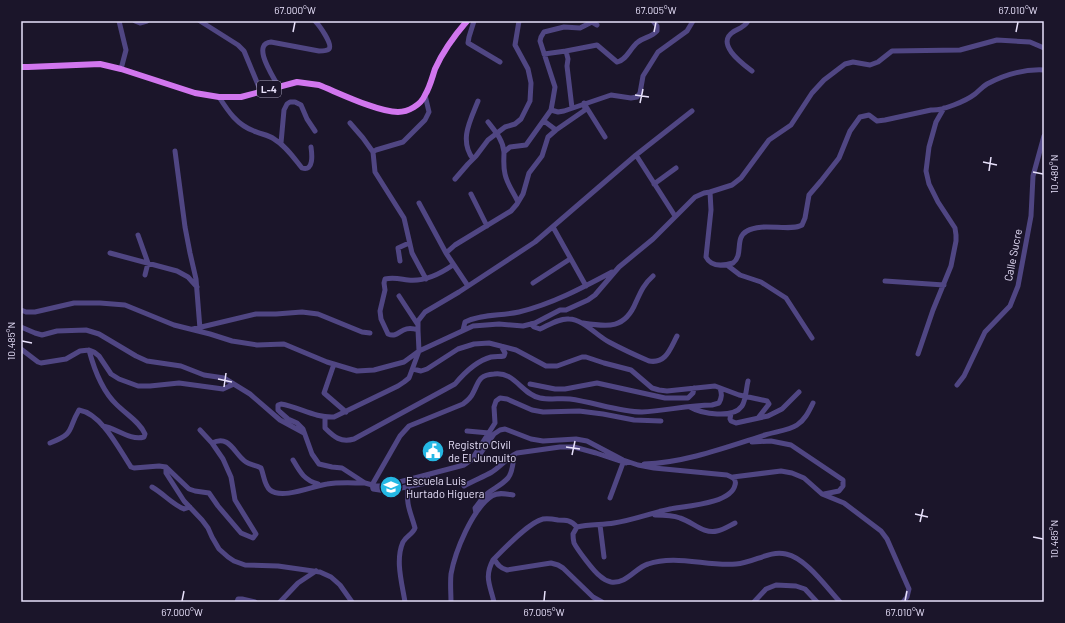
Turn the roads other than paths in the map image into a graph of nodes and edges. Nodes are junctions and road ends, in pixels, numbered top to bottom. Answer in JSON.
{"nodes":[{"id":1,"x":119,"y":21,"type":"edge"},
{"id":2,"x":135,"y":21,"type":"edge"},
{"id":3,"x":147,"y":21,"type":"edge"},
{"id":4,"x":200,"y":21,"type":"edge"},
{"id":5,"x":316,"y":21,"type":"edge"},
{"id":6,"x":467,"y":21,"type":"edge"},
{"id":7,"x":474,"y":21,"type":"edge"},
{"id":8,"x":519,"y":21,"type":"edge"},
{"id":9,"x":653,"y":21,"type":"edge"},
{"id":10,"x":693,"y":21,"type":"edge"},
{"id":11,"x":748,"y":21,"type":"edge"},
{"id":12,"x":597,"y":25,"type":"dead end"},
{"id":13,"x":1044,"y":48,"type":"edge"},
{"id":14,"x":566,"y":51,"type":"junction"},
{"id":15,"x":544,"y":54,"type":"junction"},
{"id":16,"x":500,"y":62,"type":"dead end"},
{"id":17,"x":21,"y":66,"type":"edge"},
{"id":18,"x":121,"y":69,"type":"junction"},
{"id":19,"x":1044,"y":70,"type":"edge"},
{"id":20,"x":752,"y":71,"type":"dead end"},
{"id":21,"x":278,"y":86,"type":"junction"},
{"id":22,"x":261,"y":92,"type":"junction"},
{"id":23,"x":426,"y":95,"type":"junction"},
{"id":24,"x":219,"y":97,"type":"junction"},
{"id":25,"x":478,"y":101,"type":"dead end"},
{"id":26,"x":584,"y":103,"type":"junction"},
{"id":27,"x":572,"y":108,"type":"junction"},
{"id":28,"x":944,"y":108,"type":"junction"},
{"id":29,"x":550,"y":110,"type":"junction"},
{"id":30,"x":692,"y":111,"type":"dead end"},
{"id":31,"x":544,"y":121,"type":"junction"},
{"id":32,"x":488,"y":122,"type":"dead end"},
{"id":33,"x":350,"y":124,"type":"dead end"},
{"id":34,"x":556,"y":130,"type":"junction"},
{"id":35,"x":315,"y":131,"type":"dead end"},
{"id":36,"x":497,"y":133,"type":"junction"},
{"id":37,"x":605,"y":136,"type":"dead end"},
{"id":38,"x":1044,"y":136,"type":"edge"},
{"id":39,"x":280,"y":143,"type":"junction"},
{"id":40,"x":311,"y":147,"type":"dead end"},
{"id":41,"x":176,"y":151,"type":"dead end"},
{"id":42,"x":373,"y":152,"type":"junction"},
{"id":43,"x":504,"y":152,"type":"junction"},
{"id":44,"x":636,"y":154,"type":"junction"},
{"id":45,"x":473,"y":159,"type":"junction"},
{"id":46,"x":676,"y":168,"type":"dead end"},
{"id":47,"x":455,"y":179,"type":"dead end"},
{"id":48,"x":654,"y":184,"type":"junction"},
{"id":49,"x":710,"y":192,"type":"junction"},
{"id":50,"x":471,"y":194,"type":"dead end"},
{"id":51,"x":518,"y":202,"type":"junction"},
{"id":52,"x":420,"y":203,"type":"dead end"},
{"id":53,"x":675,"y":216,"type":"junction"},
{"id":54,"x":487,"y":226,"type":"junction"},
{"id":55,"x":553,"y":227,"type":"junction"},
{"id":56,"x":138,"y":236,"type":"dead end"},
{"id":57,"x":409,"y":244,"type":"junction"},
{"id":58,"x":110,"y":253,"type":"dead end"},
{"id":59,"x":446,"y":253,"type":"junction"},
{"id":60,"x":570,"y":259,"type":"junction"},
{"id":61,"x":400,"y":261,"type":"dead end"},
{"id":62,"x":148,"y":263,"type":"junction"},
{"id":63,"x":453,"y":265,"type":"junction"},
{"id":64,"x":727,"y":265,"type":"junction"},
{"id":65,"x":616,"y":270,"type":"junction"},
{"id":66,"x":145,"y":275,"type":"dead end"},
{"id":67,"x":653,"y":276,"type":"dead end"},
{"id":68,"x":426,"y":279,"type":"junction"},
{"id":69,"x":885,"y":281,"type":"dead end"},
{"id":70,"x":533,"y":283,"type":"dead end"},
{"id":71,"x":944,"y":284,"type":"junction"},
{"id":72,"x":468,"y":286,"type":"junction"},
{"id":73,"x":586,"y":286,"type":"junction"},
{"id":74,"x":197,"y":287,"type":"junction"},
{"id":75,"x":399,"y":296,"type":"dead end"},
{"id":76,"x":21,"y":310,"type":"edge"},
{"id":77,"x":582,"y":323,"type":"junction"},
{"id":78,"x":530,"y":324,"type":"junction"},
{"id":79,"x":21,"y":326,"type":"edge"},
{"id":80,"x":418,"y":327,"type":"junction"},
{"id":81,"x":200,"y":329,"type":"junction"},
{"id":82,"x":463,"y":330,"type":"junction"},
{"id":83,"x":370,"y":333,"type":"dead end"},
{"id":84,"x":677,"y":336,"type":"dead end"},
{"id":85,"x":812,"y":338,"type":"dead end"},
{"id":86,"x":501,"y":346,"type":"junction"},
{"id":87,"x":21,"y":349,"type":"edge"},
{"id":88,"x":89,"y":350,"type":"junction"},
{"id":89,"x":419,"y":351,"type":"junction"},
{"id":90,"x":918,"y":354,"type":"dead end"},
{"id":91,"x":334,"y":364,"type":"junction"},
{"id":92,"x":413,"y":369,"type":"junction"},
{"id":93,"x":748,"y":381,"type":"dead end"},
{"id":94,"x":234,"y":384,"type":"junction"},
{"id":95,"x":530,"y":384,"type":"dead end"},
{"id":96,"x":957,"y":385,"type":"dead end"},
{"id":97,"x":694,"y":388,"type":"junction"},
{"id":98,"x":720,"y":388,"type":"junction"},
{"id":99,"x":799,"y":392,"type":"dead end"},
{"id":100,"x":745,"y":396,"type":"junction"},
{"id":101,"x":813,"y":403,"type":"dead end"},
{"id":102,"x":690,"y":407,"type":"junction"},
{"id":103,"x":647,"y":411,"type":"junction"},
{"id":104,"x":346,"y":412,"type":"junction"},
{"id":105,"x":731,"y":413,"type":"junction"},
{"id":106,"x":325,"y":418,"type":"junction"},
{"id":107,"x":758,"y":418,"type":"junction"},
{"id":108,"x":631,"y":420,"type":"junction"},
{"id":109,"x":661,"y":421,"type":"dead end"},
{"id":110,"x":103,"y":426,"type":"junction"},
{"id":111,"x":200,"y":430,"type":"dead end"},
{"id":112,"x":466,"y":431,"type":"dead end"},
{"id":113,"x":304,"y":433,"type":"junction"},
{"id":114,"x":489,"y":433,"type":"junction"},
{"id":115,"x":745,"y":442,"type":"junction"},
{"id":116,"x":50,"y":443,"type":"dead end"},
{"id":117,"x":212,"y":443,"type":"junction"},
{"id":118,"x":514,"y":454,"type":"junction"},
{"id":119,"x":293,"y":460,"type":"dead end"},
{"id":120,"x":472,"y":461,"type":"junction"},
{"id":121,"x":623,"y":463,"type":"junction"},
{"id":122,"x":635,"y":464,"type":"junction"},
{"id":123,"x":166,"y":467,"type":"junction"},
{"id":124,"x":427,"y":475,"type":"junction"},
{"id":125,"x":733,"y":477,"type":"junction"},
{"id":126,"x":365,"y":483,"type":"junction"},
{"id":127,"x":321,"y":485,"type":"junction"},
{"id":128,"x":372,"y":485,"type":"junction"},
{"id":129,"x":408,"y":486,"type":"junction"},
{"id":130,"x":464,"y":486,"type":"dead end"},
{"id":131,"x":152,"y":487,"type":"dead end"},
{"id":132,"x":513,"y":494,"type":"dead end"},
{"id":133,"x":822,"y":494,"type":"junction"},
{"id":134,"x":610,"y":498,"type":"dead end"},
{"id":135,"x":190,"y":507,"type":"junction"},
{"id":136,"x":476,"y":513,"type":"junction"},
{"id":137,"x":650,"y":515,"type":"junction"},
{"id":138,"x":734,"y":524,"type":"dead end"},
{"id":139,"x":600,"y":525,"type":"junction"},
{"id":140,"x":577,"y":527,"type":"junction"},
{"id":141,"x":604,"y":557,"type":"dead end"},
{"id":142,"x":494,"y":559,"type":"junction"},
{"id":143,"x":316,"y":571,"type":"junction"},
{"id":144,"x":838,"y":600,"type":"edge"},
{"id":145,"x":236,"y":602,"type":"edge"},
{"id":146,"x":255,"y":602,"type":"edge"},
{"id":147,"x":280,"y":602,"type":"edge"},
{"id":148,"x":352,"y":602,"type":"edge"},
{"id":149,"x":405,"y":602,"type":"edge"},
{"id":150,"x":451,"y":602,"type":"edge"},
{"id":151,"x":494,"y":602,"type":"edge"},
{"id":152,"x":602,"y":602,"type":"edge"},
{"id":153,"x":754,"y":602,"type":"edge"},
{"id":154,"x":818,"y":602,"type":"edge"},
{"id":155,"x":843,"y":602,"type":"edge"},
{"id":156,"x":903,"y":602,"type":"edge"}],
"edges":[{"from":1,"to":18,"type":"street"},
{"from":2,"to":3,"type":"street"},
{"from":4,"to":22,"type":"street"},
{"from":5,"to":21,"type":"street"},
{"from":6,"to":23,"type":"main road","number":"L-4"},
{"from":7,"to":16,"type":"street"},
{"from":8,"to":36,"type":"street"},
{"from":9,"to":14,"type":"street"},
{"from":10,"to":26,"type":"street"},
{"from":11,"to":20,"type":"street"},
{"from":12,"to":15,"type":"street"},
{"from":13,"to":49,"type":"street"},
{"from":14,"to":15,"type":"street"},
{"from":14,"to":27,"type":"street"},
{"from":15,"to":29,"type":"street"},
{"from":17,"to":18,"type":"main road","number":"L-4"},
{"from":18,"to":24,"type":"main road","number":"L-4"},
{"from":19,"to":28,"type":"street"},
{"from":21,"to":22,"type":"main road","number":"L-4"},
{"from":21,"to":23,"type":"main road","number":"L-4"},
{"from":22,"to":24,"type":"main road","number":"L-4"},
{"from":23,"to":42,"type":"street"},
{"from":24,"to":39,"type":"street"},
{"from":25,"to":45,"type":"street"},
{"from":26,"to":27,"type":"street"},
{"from":26,"to":34,"type":"street"},
{"from":26,"to":37,"type":"street"},
{"from":27,"to":29,"type":"street"},
{"from":28,"to":64,"type":"street"},
{"from":28,"to":71,"type":"street"},
{"from":29,"to":31,"type":"street"},
{"from":30,"to":44,"type":"street"},
{"from":31,"to":34,"type":"street"},
{"from":31,"to":43,"type":"street"},
{"from":32,"to":36,"type":"street"},
{"from":33,"to":42,"type":"street"},
{"from":34,"to":51,"type":"street"},
{"from":35,"to":39,"type":"street"},
{"from":36,"to":43,"type":"street"},
{"from":36,"to":45,"type":"street"},
{"from":38,"to":96,"type":"street","name":"Calle Sucre"},
{"from":39,"to":40,"type":"street"},
{"from":41,"to":74,"type":"street"},
{"from":42,"to":57,"type":"street"},
{"from":43,"to":51,"type":"street"},
{"from":44,"to":48,"type":"street"},
{"from":44,"to":55,"type":"street"},
{"from":45,"to":47,"type":"street"},
{"from":46,"to":48,"type":"street"},
{"from":48,"to":53,"type":"street"},
{"from":49,"to":53,"type":"street"},
{"from":49,"to":64,"type":"street"},
{"from":50,"to":54,"type":"street"},
{"from":51,"to":54,"type":"street"},
{"from":52,"to":59,"type":"street"},
{"from":53,"to":65,"type":"street"},
{"from":54,"to":59,"type":"street"},
{"from":55,"to":60,"type":"street"},
{"from":55,"to":72,"type":"street"},
{"from":56,"to":62,"type":"street"},
{"from":57,"to":61,"type":"street"},
{"from":57,"to":68,"type":"street"},
{"from":58,"to":62,"type":"street"},
{"from":59,"to":63,"type":"street"},
{"from":60,"to":70,"type":"street"},
{"from":60,"to":73,"type":"street"},
{"from":62,"to":66,"type":"street"},
{"from":62,"to":74,"type":"street"},
{"from":63,"to":68,"type":"street"},
{"from":63,"to":72,"type":"street"},
{"from":64,"to":85,"type":"street"},
{"from":65,"to":73,"type":"street"},
{"from":65,"to":78,"type":"street"},
{"from":67,"to":77,"type":"street"},
{"from":68,"to":80,"type":"street"},
{"from":69,"to":71,"type":"street"},
{"from":71,"to":90,"type":"street"},
{"from":72,"to":80,"type":"street"},
{"from":73,"to":82,"type":"street"},
{"from":74,"to":81,"type":"street"},
{"from":75,"to":80,"type":"street"},
{"from":76,"to":81,"type":"street"},
{"from":77,"to":78,"type":"street"},
{"from":77,"to":84,"type":"street"},
{"from":78,"to":82,"type":"street"},
{"from":79,"to":94,"type":"street"},
{"from":80,"to":89,"type":"street"},
{"from":81,"to":83,"type":"street"},
{"from":81,"to":91,"type":"street"},
{"from":82,"to":89,"type":"street"},
{"from":86,"to":92,"type":"street"},
{"from":86,"to":97,"type":"street"},
{"from":86,"to":106,"type":"street"},
{"from":87,"to":88,"type":"street"},
{"from":88,"to":94,"type":"street"},
{"from":88,"to":110,"type":"street"},
{"from":89,"to":91,"type":"street"},
{"from":89,"to":92,"type":"street"},
{"from":91,"to":104,"type":"street"},
{"from":92,"to":104,"type":"street"},
{"from":93,"to":100,"type":"street"},
{"from":94,"to":113,"type":"street"},
{"from":95,"to":97,"type":"street"},
{"from":97,"to":98,"type":"street"},
{"from":98,"to":100,"type":"street"},
{"from":98,"to":102,"type":"street"},
{"from":99,"to":107,"type":"street"},
{"from":100,"to":105,"type":"street"},
{"from":100,"to":107,"type":"street"},
{"from":101,"to":115,"type":"street"},
{"from":102,"to":103,"type":"street"},
{"from":102,"to":105,"type":"street"},
{"from":103,"to":108,"type":"street"},
{"from":103,"to":128,"type":"street"},
{"from":104,"to":106,"type":"street"},
{"from":105,"to":107,"type":"street"},
{"from":106,"to":113,"type":"street"},
{"from":108,"to":109,"type":"street"},
{"from":108,"to":114,"type":"street"},
{"from":110,"to":116,"type":"street"},
{"from":110,"to":123,"type":"street"},
{"from":111,"to":117,"type":"street"},
{"from":112,"to":114,"type":"street"},
{"from":113,"to":126,"type":"street"},
{"from":114,"to":120,"type":"street"},
{"from":115,"to":122,"type":"street"},
{"from":115,"to":133,"type":"street"},
{"from":117,"to":123,"type":"street"},
{"from":117,"to":127,"type":"street"},
{"from":118,"to":121,"type":"street"},
{"from":118,"to":130,"type":"street"},
{"from":118,"to":136,"type":"street"},
{"from":119,"to":127,"type":"street"},
{"from":120,"to":122,"type":"street"},
{"from":120,"to":124,"type":"street"},
{"from":121,"to":122,"type":"street"},
{"from":121,"to":134,"type":"street"},
{"from":122,"to":125,"type":"street"},
{"from":123,"to":135,"type":"street"},
{"from":124,"to":128,"type":"street"},
{"from":124,"to":129,"type":"street"},
{"from":125,"to":133,"type":"street"},
{"from":125,"to":137,"type":"street"},
{"from":126,"to":127,"type":"street"},
{"from":126,"to":128,"type":"street"},
{"from":128,"to":129,"type":"street"},
{"from":129,"to":149,"type":"street"},
{"from":131,"to":135,"type":"street"},
{"from":132,"to":136,"type":"street"},
{"from":133,"to":156,"type":"street"},
{"from":135,"to":143,"type":"street"},
{"from":136,"to":150,"type":"street"},
{"from":137,"to":138,"type":"street"},
{"from":137,"to":139,"type":"street"},
{"from":139,"to":140,"type":"street"},
{"from":139,"to":141,"type":"street"},
{"from":140,"to":142,"type":"street"},
{"from":140,"to":144,"type":"street"},
{"from":142,"to":151,"type":"street"},
{"from":142,"to":152,"type":"street"},
{"from":143,"to":147,"type":"street"},
{"from":143,"to":148,"type":"street"},
{"from":144,"to":155,"type":"street"},
{"from":145,"to":146,"type":"street"},
{"from":153,"to":154,"type":"street"}]}
